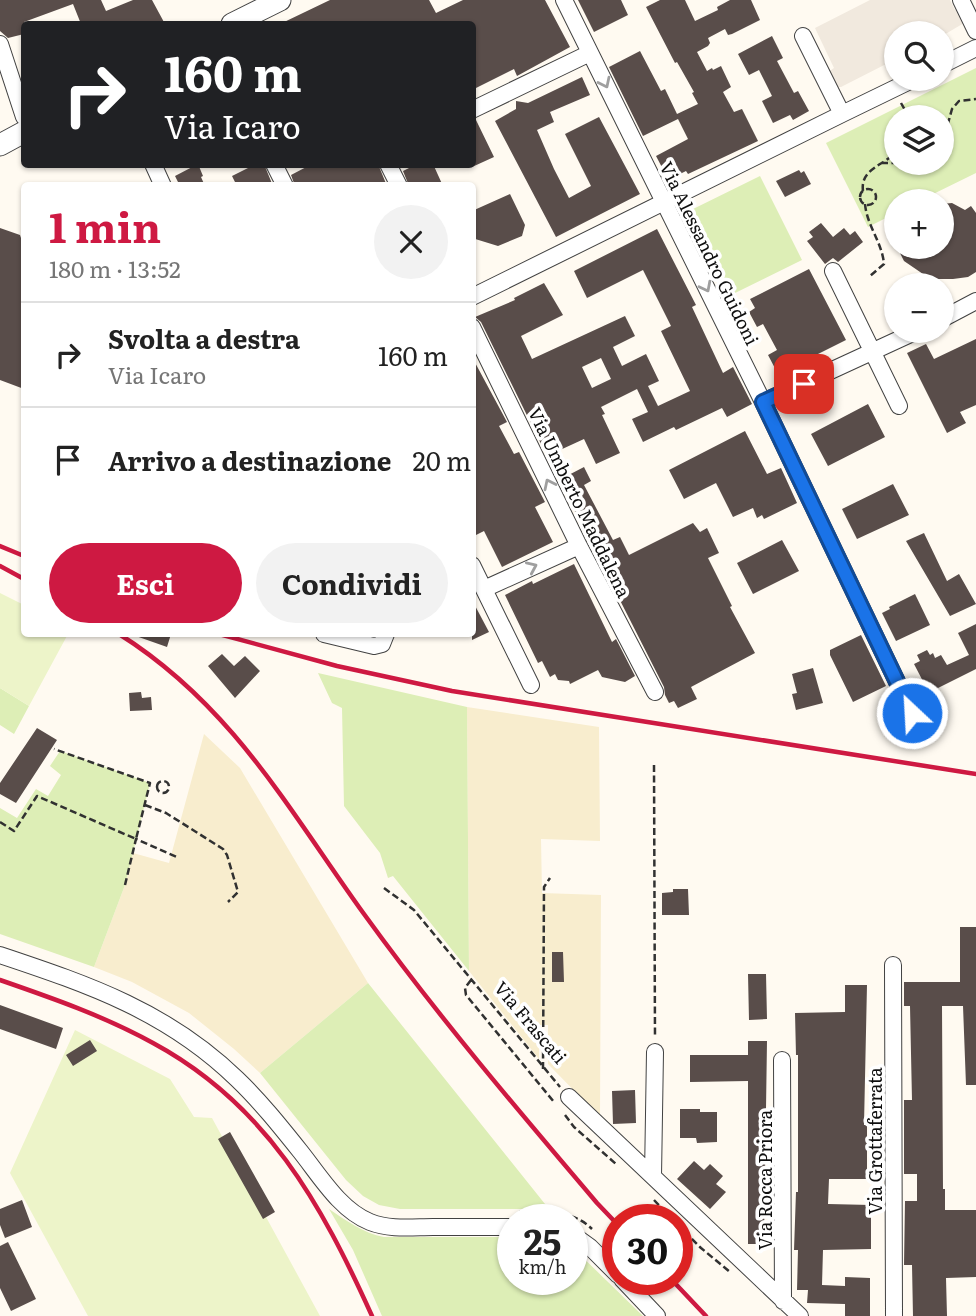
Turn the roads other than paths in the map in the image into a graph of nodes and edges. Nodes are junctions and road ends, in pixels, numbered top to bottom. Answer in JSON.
{"nodes":[{"id":1,"x":280,"y":0,"type":"edge"},
{"id":2,"x":564,"y":0,"type":"edge"},
{"id":3,"x":961,"y":0,"type":"edge"},
{"id":4,"x":256,"y":19,"type":"edge"},
{"id":5,"x":976,"y":31,"type":"edge"},
{"id":6,"x":803,"y":36,"type":"dead end"},
{"id":7,"x":0,"y":44,"type":"edge"},
{"id":8,"x":976,"y":48,"type":"edge"},
{"id":9,"x":590,"y":53,"type":"junction"},
{"id":10,"x":954,"y":59,"type":"edge"},
{"id":11,"x":889,"y":91,"type":"edge"},
{"id":12,"x":21,"y":108,"type":"edge"},
{"id":13,"x":476,"y":108,"type":"edge"},
{"id":14,"x":842,"y":114,"type":"junction"},
{"id":15,"x":21,"y":134,"type":"edge"},
{"id":16,"x":0,"y":145,"type":"edge"},
{"id":17,"x":664,"y":203,"type":"junction"},
{"id":18,"x":833,"y":271,"type":"dead end"},
{"id":19,"x":476,"y":295,"type":"edge"},
{"id":20,"x":976,"y":301,"type":"edge"},
{"id":21,"x":954,"y":313,"type":"edge"},
{"id":22,"x":476,"y":335,"type":"edge"},
{"id":23,"x":893,"y":343,"type":"edge"},
{"id":24,"x":873,"y":353,"type":"junction"},
{"id":25,"x":763,"y":402,"type":"junction"},
{"id":26,"x":899,"y":406,"type":"dead end"},
{"id":27,"x":579,"y":546,"type":"junction"},
{"id":28,"x":476,"y":573,"type":"edge"},
{"id":29,"x":484,"y":589,"type":"junction"},
{"id":30,"x":336,"y":637,"type":"edge"},
{"id":31,"x":385,"y":638,"type":"edge"},
{"id":32,"x":531,"y":685,"type":"dead end"},
{"id":33,"x":655,"y":692,"type":"dead end"},
{"id":34,"x":912,"y":713,"type":"dead end"},
{"id":35,"x":0,"y":955,"type":"edge"},
{"id":36,"x":893,"y":965,"type":"dead end"},
{"id":37,"x":655,"y":1052,"type":"road end"},
{"id":38,"x":782,"y":1060,"type":"dead end"},
{"id":39,"x":569,"y":1097,"type":"road end"},
{"id":40,"x":653,"y":1176,"type":"junction"},
{"id":41,"x":497,"y":1221,"type":"edge"},
{"id":42,"x":588,"y":1246,"type":"edge"},
{"id":43,"x":602,"y":1259,"type":"edge"},
{"id":44,"x":637,"y":1295,"type":"edge"},
{"id":45,"x":783,"y":1301,"type":"junction"},
{"id":46,"x":657,"y":1316,"type":"edge"},
{"id":47,"x":800,"y":1316,"type":"edge"},
{"id":48,"x":894,"y":1316,"type":"edge"}],
"edges":[{"from":1,"to":4,"type":"street"},
{"from":2,"to":9,"type":"street","name":"Via Alessandro Guidoni"},
{"from":3,"to":5,"type":"street"},
{"from":6,"to":14,"type":"street"},
{"from":7,"to":12,"type":"street"},
{"from":8,"to":10,"type":"street"},
{"from":9,"to":13,"type":"street"},
{"from":9,"to":17,"type":"street","name":"Via Alessandro Guidoni","one_way":true},
{"from":11,"to":14,"type":"street"},
{"from":14,"to":17,"type":"street"},
{"from":15,"to":16,"type":"street"},
{"from":17,"to":19,"type":"street"},
{"from":17,"to":25,"type":"street","name":"Via Alessandro Guidoni","one_way":true},
{"from":18,"to":24,"type":"street"},
{"from":20,"to":21,"type":"street"},
{"from":27,"to":22,"type":"street","name":"Via Umberto Maddalena","one_way":true},
{"from":23,"to":24,"type":"street"},
{"from":24,"to":25,"type":"street"},
{"from":24,"to":26,"type":"street"},
{"from":25,"to":34,"type":"street","name":"Via Alessandro Guidoni"},
{"from":29,"to":27,"type":"street","one_way":true},
{"from":27,"to":33,"type":"street","name":"Via Umberto Maddalena"},
{"from":28,"to":29,"type":"street"},
{"from":29,"to":32,"type":"street"},
{"from":30,"to":31,"type":"street"},
{"from":35,"to":41,"type":"street"},
{"from":36,"to":48,"type":"street","name":"Via Grottaferrata"},
{"from":37,"to":40,"type":"street"},
{"from":38,"to":45,"type":"street","name":"Via Rocca Priora"},
{"from":39,"to":40,"type":"street"},
{"from":40,"to":45,"type":"street"},
{"from":42,"to":43,"type":"street"},
{"from":44,"to":46,"type":"street"},
{"from":45,"to":47,"type":"street"}]}
